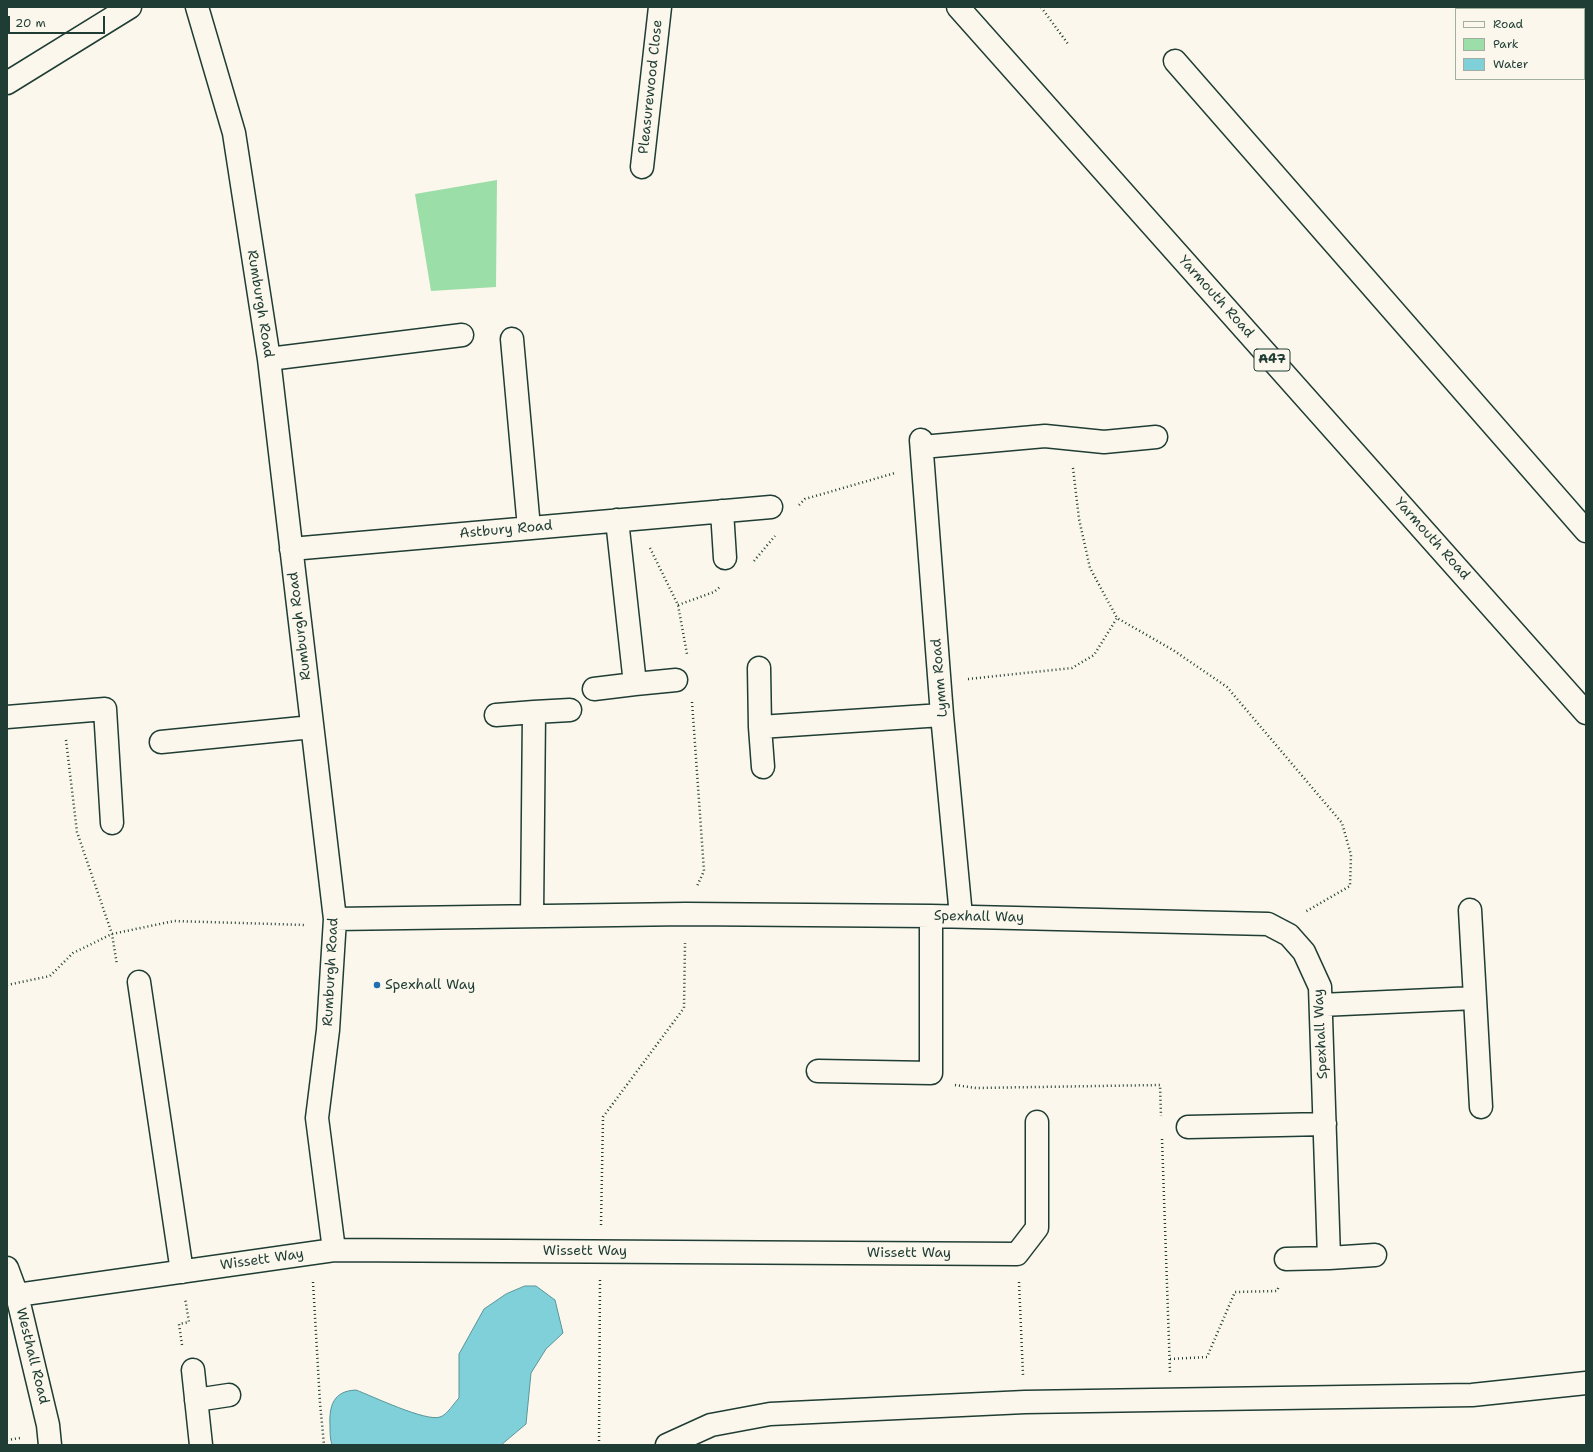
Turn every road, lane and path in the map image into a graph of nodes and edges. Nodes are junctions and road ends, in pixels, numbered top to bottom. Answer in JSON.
{"nodes":[{"id":1,"x":130,"y":7,"type":"edge"},
{"id":2,"x":197,"y":7,"type":"edge"},
{"id":3,"x":660,"y":7,"type":"edge"},
{"id":4,"x":958,"y":7,"type":"edge"},
{"id":5,"x":1041,"y":7,"type":"edge"},
{"id":6,"x":1068,"y":44,"type":"dead end"},
{"id":7,"x":1175,"y":61,"type":"dead end"},
{"id":8,"x":7,"y":83,"type":"edge"},
{"id":9,"x":642,"y":167,"type":"dead end"},
{"id":10,"x":462,"y":335,"type":"dead end"},
{"id":11,"x":512,"y":339,"type":"dead end"},
{"id":12,"x":269,"y":359,"type":"junction"},
{"id":13,"x":1156,"y":437,"type":"dead end"},
{"id":14,"x":1070,"y":438,"type":"junction"},
{"id":15,"x":922,"y":451,"type":"junction"},
{"id":16,"x":771,"y":507,"type":"dead end"},
{"id":17,"x":722,"y":511,"type":"junction"},
{"id":18,"x":795,"y":511,"type":"dead end"},
{"id":19,"x":626,"y":519,"type":"junction"},
{"id":20,"x":529,"y":528,"type":"junction"},
{"id":21,"x":1586,"y":531,"type":"edge"},
{"id":22,"x":776,"y":535,"type":"dead end"},
{"id":23,"x":291,"y":549,"type":"junction"},
{"id":24,"x":725,"y":558,"type":"dead end"},
{"id":25,"x":751,"y":565,"type":"dead end"},
{"id":26,"x":726,"y":583,"type":"dead end"},
{"id":27,"x":678,"y":605,"type":"junction"},
{"id":28,"x":1116,"y":618,"type":"junction"},
{"id":29,"x":687,"y":656,"type":"dead end"},
{"id":30,"x":759,"y":668,"type":"dead end"},
{"id":31,"x":940,"y":682,"type":"junction"},
{"id":32,"x":635,"y":684,"type":"junction"},
{"id":33,"x":684,"y":687,"type":"joint"},
{"id":34,"x":594,"y":689,"type":"dead end"},
{"id":35,"x":570,"y":710,"type":"dead end"},
{"id":36,"x":534,"y":712,"type":"junction"},
{"id":37,"x":1586,"y":713,"type":"edge"},
{"id":38,"x":496,"y":715,"type":"dead end"},
{"id":39,"x":942,"y":716,"type":"junction"},
{"id":40,"x":7,"y":717,"type":"edge"},
{"id":41,"x":760,"y":727,"type":"junction"},
{"id":42,"x":312,"y":728,"type":"junction"},
{"id":43,"x":59,"y":738,"type":"dead end"},
{"id":44,"x":161,"y":742,"type":"dead end"},
{"id":45,"x":763,"y":767,"type":"dead end"},
{"id":46,"x":112,"y":823,"type":"dead end"},
{"id":47,"x":1470,"y":910,"type":"dead end"},
{"id":48,"x":686,"y":914,"type":"junction"},
{"id":49,"x":532,"y":916,"type":"junction"},
{"id":50,"x":931,"y":916,"type":"junction"},
{"id":51,"x":961,"y":916,"type":"junction"},
{"id":52,"x":335,"y":923,"type":"junction"},
{"id":53,"x":112,"y":934,"type":"junction"},
{"id":54,"x":1289,"y":935,"type":"junction"},
{"id":55,"x":139,"y":982,"type":"joint"},
{"id":56,"x":7,"y":984,"type":"edge"},
{"id":57,"x":1474,"y":998,"type":"junction"},
{"id":58,"x":1321,"y":1005,"type":"junction"},
{"id":59,"x":818,"y":1071,"type":"dead end"},
{"id":60,"x":930,"y":1073,"type":"junction"},
{"id":61,"x":1481,"y":1107,"type":"dead end"},
{"id":62,"x":1037,"y":1122,"type":"dead end"},
{"id":63,"x":1161,"y":1124,"type":"dead end"},
{"id":64,"x":1325,"y":1124,"type":"junction"},
{"id":65,"x":1188,"y":1127,"type":"dead end"},
{"id":66,"x":1162,"y":1132,"type":"dead end"},
{"id":67,"x":334,"y":1250,"type":"junction"},
{"id":68,"x":600,"y":1252,"type":"junction"},
{"id":69,"x":312,"y":1253,"type":"junction"},
{"id":70,"x":1017,"y":1254,"type":"junction"},
{"id":71,"x":1374,"y":1255,"type":"dead end"},
{"id":72,"x":1329,"y":1258,"type":"junction"},
{"id":73,"x":1286,"y":1259,"type":"joint"},
{"id":74,"x":7,"y":1268,"type":"edge"},
{"id":75,"x":182,"y":1272,"type":"junction"},
{"id":76,"x":17,"y":1295,"type":"junction"},
{"id":77,"x":1170,"y":1359,"type":"junction"},
{"id":78,"x":193,"y":1370,"type":"joint"},
{"id":79,"x":1586,"y":1383,"type":"edge"},
{"id":80,"x":229,"y":1395,"type":"dead end"},
{"id":81,"x":1172,"y":1399,"type":"junction"},
{"id":82,"x":196,"y":1400,"type":"junction"},
{"id":83,"x":1025,"y":1402,"type":"junction"},
{"id":84,"x":22,"y":1438,"type":"dead end"},
{"id":85,"x":7,"y":1440,"type":"edge"},
{"id":86,"x":50,"y":1445,"type":"edge"},
{"id":87,"x":201,"y":1445,"type":"edge"},
{"id":88,"x":324,"y":1445,"type":"edge"},
{"id":89,"x":599,"y":1445,"type":"edge"},
{"id":90,"x":666,"y":1445,"type":"edge"}],
"edges":[{"from":1,"to":8,"type":"main road"},
{"from":2,"to":12,"type":"main road","name":"Rumburgh Road"},
{"from":3,"to":9,"type":"main road","name":"Pleasurewood Close"},
{"from":4,"to":37,"type":"main road","name":"Yarmouth Road","number":"A47"},
{"from":5,"to":6,"type":"path"},
{"from":7,"to":21,"type":"main road"},
{"from":10,"to":12,"type":"main road"},
{"from":11,"to":20,"type":"main road"},
{"from":12,"to":23,"type":"main road","name":"Rumburgh Road"},
{"from":13,"to":14,"type":"main road"},
{"from":14,"to":15,"type":"main road"},
{"from":14,"to":28,"type":"path"},
{"from":15,"to":18,"type":"path"},
{"from":15,"to":31,"type":"main road","name":"Lymm Road"},
{"from":16,"to":17,"type":"main road","name":"Astbury Road"},
{"from":17,"to":19,"type":"main road","name":"Astbury Road"},
{"from":17,"to":24,"type":"main road"},
{"from":19,"to":20,"type":"main road","name":"Astbury Road"},
{"from":19,"to":27,"type":"path"},
{"from":19,"to":32,"type":"main road"},
{"from":20,"to":23,"type":"main road","name":"Astbury Road"},
{"from":22,"to":25,"type":"path"},
{"from":23,"to":42,"type":"main road","name":"Rumburgh Road"},
{"from":26,"to":27,"type":"path"},
{"from":27,"to":29,"type":"path"},
{"from":28,"to":31,"type":"path"},
{"from":28,"to":54,"type":"path"},
{"from":30,"to":41,"type":"main road"},
{"from":31,"to":39,"type":"main road","name":"Lymm Road"},
{"from":32,"to":33,"type":"main road"},
{"from":32,"to":34,"type":"main road"},
{"from":33,"to":48,"type":"path"},
{"from":35,"to":36,"type":"main road"},
{"from":36,"to":38,"type":"main road"},
{"from":36,"to":49,"type":"main road"},
{"from":39,"to":41,"type":"main road"},
{"from":39,"to":51,"type":"main road","name":"Lymm Road"},
{"from":40,"to":46,"type":"main road"},
{"from":41,"to":45,"type":"main road"},
{"from":42,"to":44,"type":"main road"},
{"from":42,"to":52,"type":"main road","name":"Rumburgh Road"},
{"from":43,"to":53,"type":"path"},
{"from":47,"to":57,"type":"main road"},
{"from":48,"to":49,"type":"main road","name":"Spexhall Way"},
{"from":48,"to":50,"type":"main road","name":"Spexhall Way"},
{"from":48,"to":68,"type":"path"},
{"from":49,"to":52,"type":"main road","name":"Spexhall Way"},
{"from":50,"to":51,"type":"main road","name":"Spexhall Way"},
{"from":50,"to":60,"type":"main road"},
{"from":51,"to":54,"type":"main road","name":"Spexhall Way"},
{"from":52,"to":53,"type":"path"},
{"from":52,"to":67,"type":"main road","name":"Rumburgh Road"},
{"from":53,"to":55,"type":"path"},
{"from":53,"to":56,"type":"path"},
{"from":54,"to":58,"type":"main road","name":"Spexhall Way"},
{"from":55,"to":75,"type":"main road"},
{"from":57,"to":58,"type":"main road"},
{"from":57,"to":61,"type":"main road"},
{"from":58,"to":64,"type":"main road","name":"Spexhall Way"},
{"from":59,"to":60,"type":"main road"},
{"from":60,"to":63,"type":"path"},
{"from":62,"to":70,"type":"main road"},
{"from":64,"to":65,"type":"main road"},
{"from":64,"to":72,"type":"main road","name":"Spexhall Way"},
{"from":66,"to":77,"type":"path"},
{"from":67,"to":68,"type":"main road","name":"Wissett Way"},
{"from":67,"to":69,"type":"main road","name":"Wissett Way"},
{"from":68,"to":70,"type":"main road","name":"Wissett Way"},
{"from":68,"to":89,"type":"path"},
{"from":69,"to":75,"type":"main road","name":"Wissett Way"},
{"from":69,"to":88,"type":"path"},
{"from":70,"to":83,"type":"path"},
{"from":71,"to":72,"type":"main road"},
{"from":72,"to":73,"type":"main road"},
{"from":73,"to":77,"type":"path"},
{"from":74,"to":76,"type":"main road","name":"Westhall Road"},
{"from":75,"to":76,"type":"main road","name":"Wissett Way"},
{"from":75,"to":78,"type":"path"},
{"from":76,"to":86,"type":"main road","name":"Westhall Road"},
{"from":77,"to":81,"type":"path"},
{"from":78,"to":82,"type":"main road"},
{"from":79,"to":81,"type":"main road"},
{"from":80,"to":82,"type":"main road"},
{"from":81,"to":83,"type":"main road"},
{"from":82,"to":87,"type":"main road"},
{"from":83,"to":90,"type":"main road"},
{"from":84,"to":85,"type":"path"}]}
